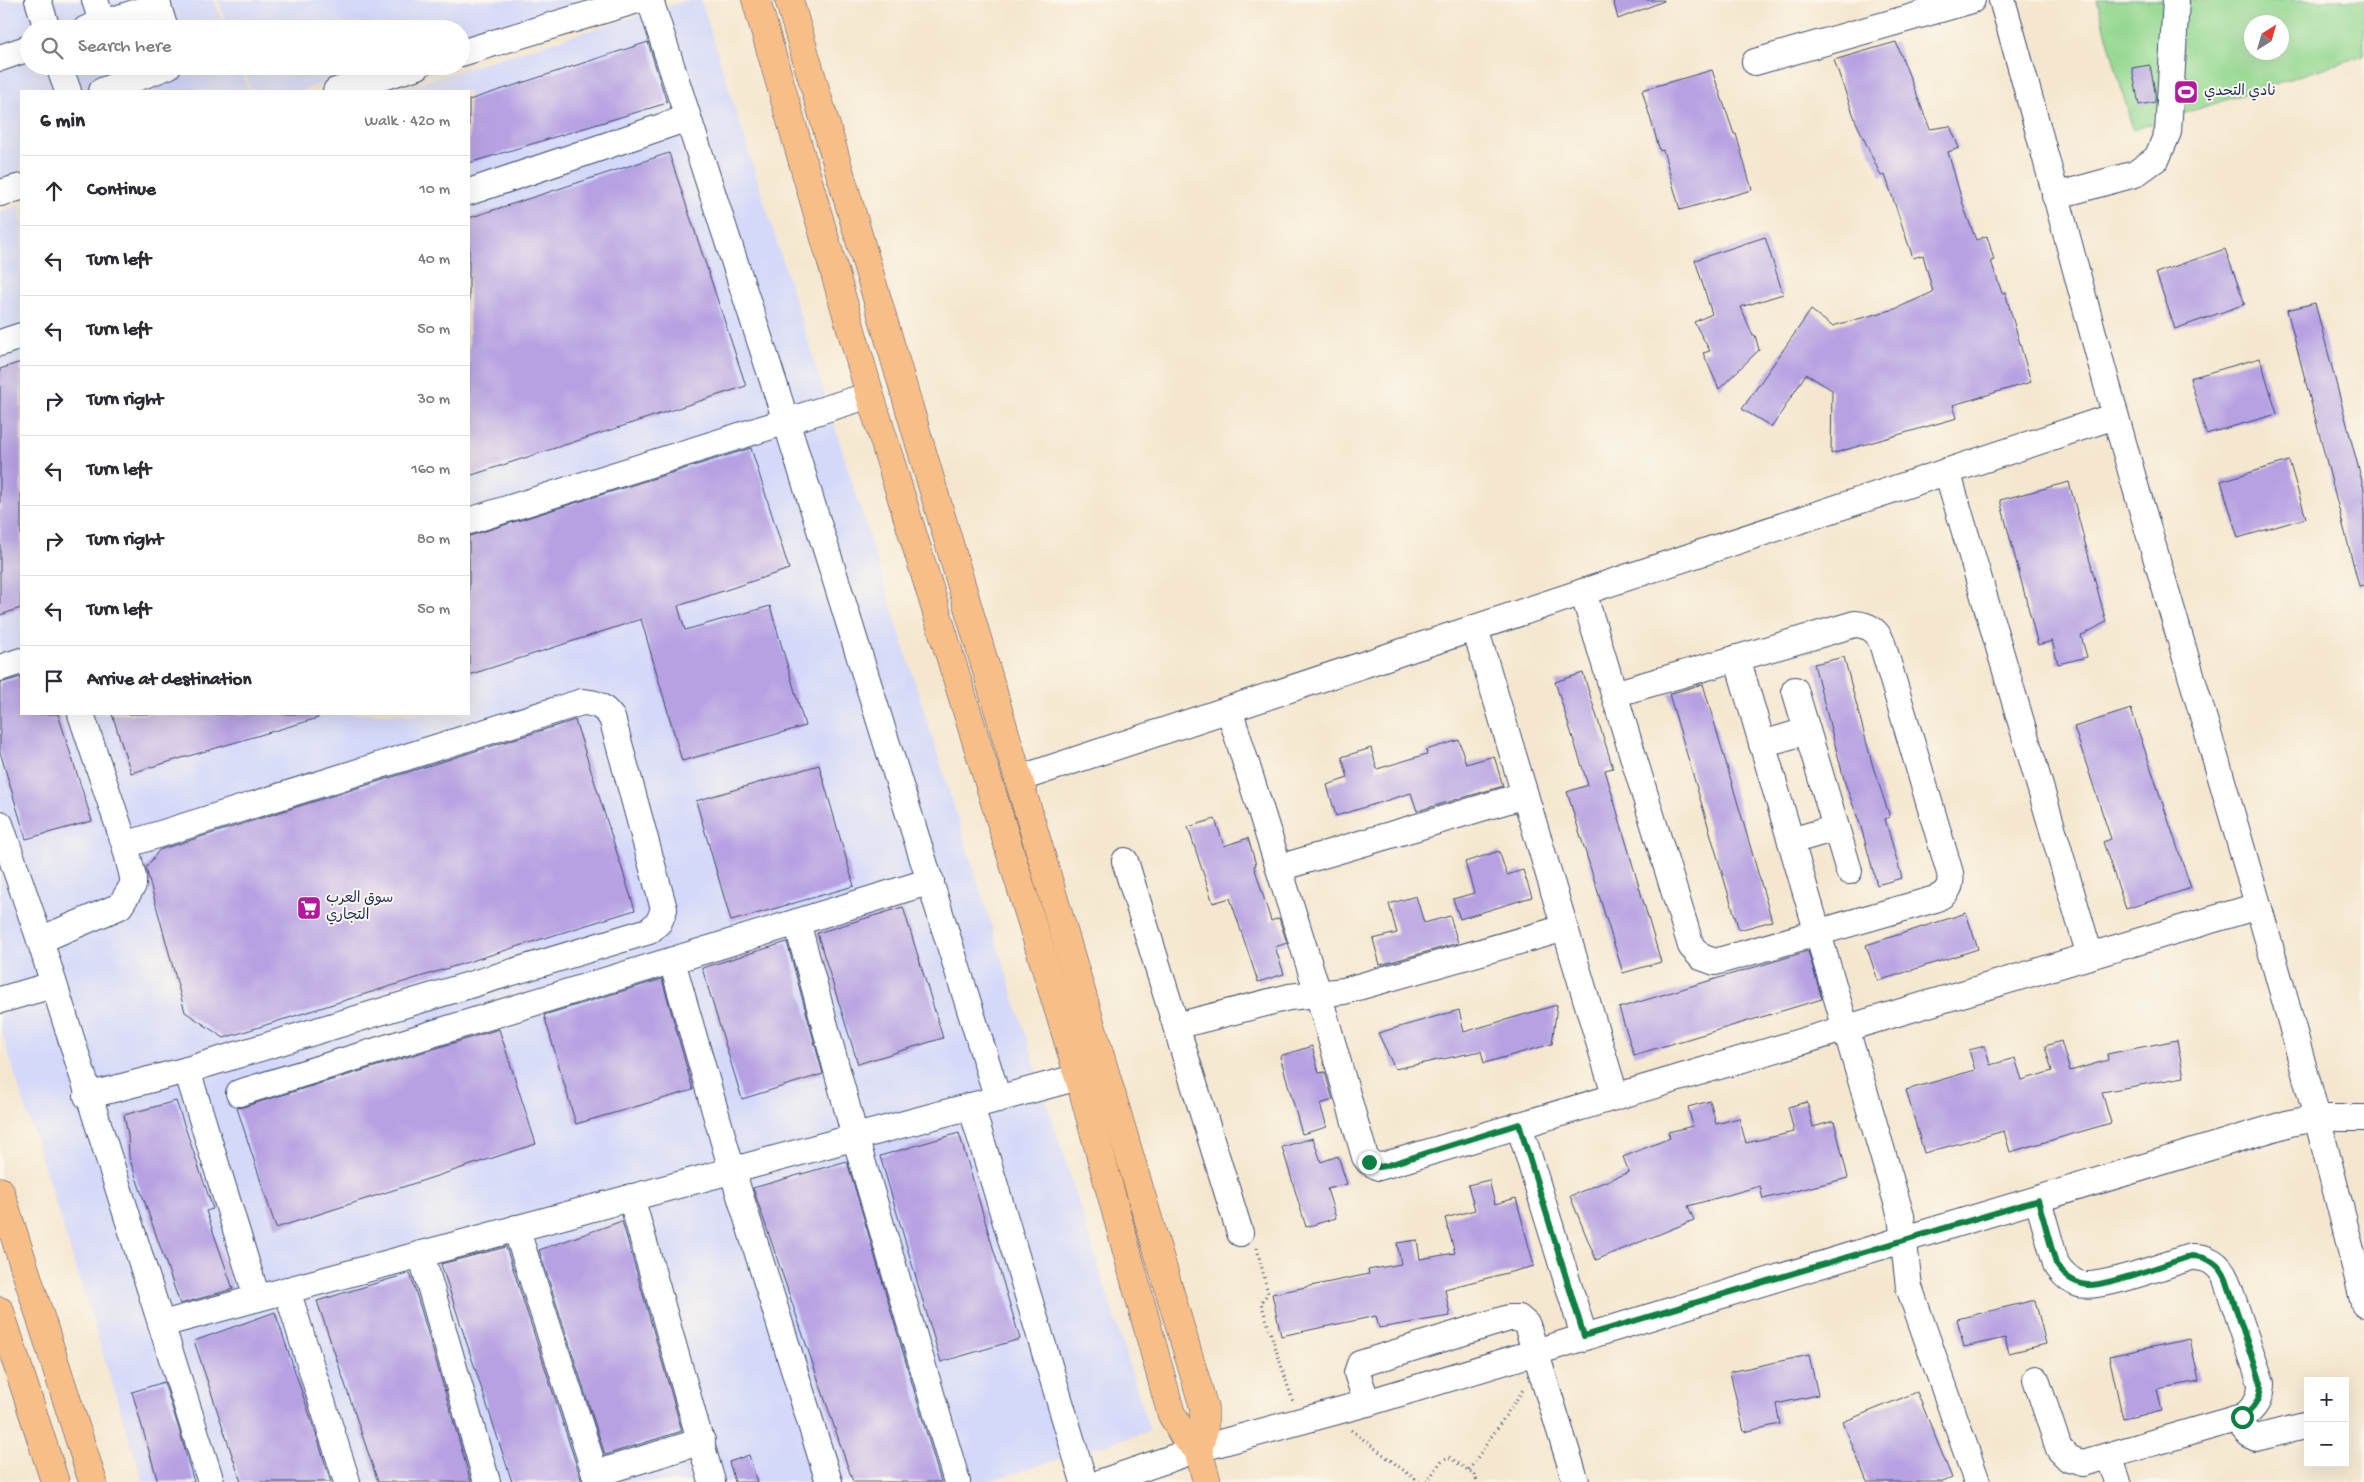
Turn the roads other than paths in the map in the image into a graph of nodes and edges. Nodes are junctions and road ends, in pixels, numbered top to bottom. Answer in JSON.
{"nodes":[{"id":1,"x":38,"y":0,"type":"edge"},
{"id":2,"x":637,"y":0,"type":"edge"},
{"id":3,"x":650,"y":0,"type":"edge"},
{"id":4,"x":756,"y":0,"type":"edge"},
{"id":5,"x":789,"y":0,"type":"edge"},
{"id":6,"x":1972,"y":0,"type":"edge"},
{"id":7,"x":2002,"y":0,"type":"edge"},
{"id":8,"x":2176,"y":0,"type":"edge"},
{"id":9,"x":160,"y":11,"type":"edge"},
{"id":10,"x":44,"y":20,"type":"edge"},
{"id":11,"x":97,"y":20,"type":"edge"},
{"id":12,"x":470,"y":50,"type":"edge"},
{"id":13,"x":20,"y":51,"type":"edge"},
{"id":14,"x":0,"y":58,"type":"edge"},
{"id":15,"x":1755,"y":62,"type":"dead end"},
{"id":16,"x":62,"y":75,"type":"edge"},
{"id":17,"x":136,"y":75,"type":"edge"},
{"id":18,"x":388,"y":75,"type":"edge"},
{"id":19,"x":114,"y":81,"type":"edge"},
{"id":20,"x":68,"y":90,"type":"edge"},
{"id":21,"x":339,"y":90,"type":"edge"},
{"id":22,"x":688,"y":118,"type":"junction"},
{"id":23,"x":20,"y":186,"type":"edge"},
{"id":24,"x":470,"y":192,"type":"edge"},
{"id":25,"x":0,"y":193,"type":"edge"},
{"id":26,"x":2055,"y":196,"type":"junction"},
{"id":27,"x":20,"y":336,"type":"edge"},
{"id":28,"x":0,"y":343,"type":"edge"},
{"id":29,"x":870,"y":395,"type":"junction"},
{"id":30,"x":2115,"y":416,"type":"junction"},
{"id":31,"x":786,"y":421,"type":"junction"},
{"id":32,"x":1947,"y":471,"type":"junction"},
{"id":33,"x":470,"y":521,"type":"edge"},
{"id":34,"x":1583,"y":592,"type":"junction"},
{"id":35,"x":1475,"y":628,"type":"junction"},
{"id":36,"x":1737,"y":658,"type":"junction"},
{"id":37,"x":20,"y":662,"type":"edge"},
{"id":38,"x":0,"y":668,"type":"edge"},
{"id":39,"x":1795,"y":690,"type":"dead end"},
{"id":40,"x":1614,"y":694,"type":"junction"},
{"id":41,"x":1229,"y":709,"type":"junction"},
{"id":42,"x":81,"y":715,"type":"edge"},
{"id":43,"x":1807,"y":731,"type":"junction"},
{"id":44,"x":1762,"y":744,"type":"junction"},
{"id":45,"x":1018,"y":779,"type":"junction"},
{"id":46,"x":1525,"y":795,"type":"junction"},
{"id":47,"x":0,"y":824,"type":"edge"},
{"id":48,"x":1836,"y":828,"type":"junction"},
{"id":49,"x":1791,"y":841,"type":"junction"},
{"id":50,"x":125,"y":844,"type":"junction"},
{"id":51,"x":1125,"y":861,"type":"dead end"},
{"id":52,"x":1279,"y":868,"type":"junction"},
{"id":53,"x":1849,"y":871,"type":"dead end"},
{"id":54,"x":931,"y":881,"type":"junction"},
{"id":55,"x":2258,"y":906,"type":"junction"},
{"id":56,"x":797,"y":922,"type":"junction"},
{"id":57,"x":1565,"y":928,"type":"junction"},
{"id":58,"x":1819,"y":932,"type":"junction"},
{"id":59,"x":40,"y":940,"type":"junction"},
{"id":60,"x":2090,"y":956,"type":"junction"},
{"id":61,"x":672,"y":961,"type":"junction"},
{"id":62,"x":53,"y":985,"type":"junction"},
{"id":63,"x":1318,"y":993,"type":"junction"},
{"id":64,"x":0,"y":1000,"type":"edge"},
{"id":65,"x":1176,"y":1026,"type":"junction"},
{"id":66,"x":1846,"y":1029,"type":"junction"},
{"id":67,"x":188,"y":1070,"type":"junction"},
{"id":68,"x":1079,"y":1077,"type":"junction"},
{"id":69,"x":239,"y":1093,"type":"dead end"},
{"id":70,"x":1615,"y":1095,"type":"junction"},
{"id":71,"x":87,"y":1096,"type":"junction"},
{"id":72,"x":998,"y":1099,"type":"junction"},
{"id":73,"x":971,"y":1106,"type":"junction"},
{"id":74,"x":2316,"y":1118,"type":"junction"},
{"id":75,"x":2364,"y":1118,"type":"edge"},
{"id":76,"x":1519,"y":1124,"type":"junction"},
{"id":77,"x":855,"y":1137,"type":"junction"},
{"id":78,"x":732,"y":1170,"type":"junction"},
{"id":79,"x":0,"y":1191,"type":"edge"},
{"id":80,"x":631,"y":1197,"type":"junction"},
{"id":81,"x":2038,"y":1200,"type":"junction"},
{"id":82,"x":516,"y":1228,"type":"junction"},
{"id":83,"x":1240,"y":1233,"type":"road end"},
{"id":84,"x":1905,"y":1239,"type":"junction"},
{"id":85,"x":420,"y":1254,"type":"junction"},
{"id":86,"x":287,"y":1290,"type":"junction"},
{"id":87,"x":257,"y":1298,"type":"junction"},
{"id":88,"x":2364,"y":1304,"type":"edge"},
{"id":89,"x":0,"y":1311,"type":"edge"},
{"id":90,"x":162,"y":1324,"type":"junction"},
{"id":91,"x":1584,"y":1336,"type":"junction"},
{"id":92,"x":1538,"y":1358,"type":"junction"},
{"id":93,"x":2036,"y":1379,"type":"dead end"},
{"id":94,"x":1367,"y":1402,"type":"junction"},
{"id":95,"x":2235,"y":1420,"type":"junction"},
{"id":96,"x":2304,"y":1426,"type":"edge"},
{"id":97,"x":702,"y":1441,"type":"junction"},
{"id":98,"x":1198,"y":1449,"type":"junction"},
{"id":99,"x":2109,"y":1456,"type":"junction"},
{"id":100,"x":597,"y":1478,"type":"edge"},
{"id":101,"x":55,"y":1482,"type":"edge"},
{"id":102,"x":93,"y":1482,"type":"edge"},
{"id":103,"x":211,"y":1482,"type":"edge"},
{"id":104,"x":347,"y":1482,"type":"edge"},
{"id":105,"x":487,"y":1482,"type":"edge"},
{"id":106,"x":712,"y":1482,"type":"edge"},
{"id":107,"x":829,"y":1482,"type":"edge"},
{"id":108,"x":957,"y":1482,"type":"edge"},
{"id":109,"x":1084,"y":1482,"type":"edge"},
{"id":110,"x":1102,"y":1482,"type":"edge"},
{"id":111,"x":1207,"y":1482,"type":"edge"},
{"id":112,"x":1576,"y":1482,"type":"edge"},
{"id":113,"x":1976,"y":1482,"type":"edge"},
{"id":114,"x":2118,"y":1482,"type":"edge"}],
"edges":[{"from":1,"to":10,"type":"street"},
{"from":2,"to":12,"type":"street"},
{"from":3,"to":22,"type":"street"},
{"from":4,"to":29,"type":"main road"},
{"from":5,"to":45,"type":"main road"},
{"from":6,"to":15,"type":"street"},
{"from":7,"to":26,"type":"street"},
{"from":8,"to":26,"type":"street"},
{"from":9,"to":11,"type":"street"},
{"from":13,"to":14,"type":"street"},
{"from":16,"to":20,"type":"street"},
{"from":17,"to":19,"type":"street"},
{"from":18,"to":21,"type":"street"},
{"from":22,"to":24,"type":"street"},
{"from":22,"to":31,"type":"street"},
{"from":23,"to":25,"type":"street"},
{"from":26,"to":30,"type":"street"},
{"from":27,"to":28,"type":"street"},
{"from":29,"to":31,"type":"street"},
{"from":29,"to":68,"type":"main road"},
{"from":30,"to":32,"type":"street"},
{"from":30,"to":55,"type":"street"},
{"from":31,"to":33,"type":"street"},
{"from":31,"to":54,"type":"street"},
{"from":32,"to":34,"type":"street"},
{"from":32,"to":60,"type":"street"},
{"from":34,"to":35,"type":"street"},
{"from":34,"to":40,"type":"street"},
{"from":35,"to":41,"type":"street"},
{"from":35,"to":46,"type":"street"},
{"from":36,"to":40,"type":"street"},
{"from":36,"to":44,"type":"street"},
{"from":36,"to":58,"type":"street"},
{"from":37,"to":38,"type":"street"},
{"from":39,"to":43,"type":"street"},
{"from":40,"to":58,"type":"street"},
{"from":41,"to":45,"type":"street"},
{"from":41,"to":52,"type":"street"},
{"from":42,"to":50,"type":"street"},
{"from":43,"to":44,"type":"street"},
{"from":43,"to":48,"type":"street"},
{"from":44,"to":49,"type":"street"},
{"from":45,"to":98,"type":"main road"},
{"from":46,"to":52,"type":"street"},
{"from":46,"to":57,"type":"street"},
{"from":47,"to":59,"type":"street"},
{"from":48,"to":49,"type":"street"},
{"from":48,"to":53,"type":"street"},
{"from":49,"to":58,"type":"street"},
{"from":50,"to":59,"type":"street"},
{"from":50,"to":67,"type":"street"},
{"from":51,"to":65,"type":"street"},
{"from":52,"to":63,"type":"street"},
{"from":54,"to":56,"type":"street"},
{"from":54,"to":72,"type":"street"},
{"from":55,"to":60,"type":"street"},
{"from":55,"to":74,"type":"street"},
{"from":56,"to":61,"type":"street"},
{"from":56,"to":77,"type":"street"},
{"from":57,"to":63,"type":"street"},
{"from":57,"to":70,"type":"street"},
{"from":58,"to":66,"type":"street"},
{"from":59,"to":62,"type":"street"},
{"from":60,"to":66,"type":"street"},
{"from":61,"to":69,"type":"street"},
{"from":61,"to":78,"type":"street"},
{"from":62,"to":64,"type":"street"},
{"from":62,"to":71,"type":"street"},
{"from":63,"to":65,"type":"street"},
{"from":63,"to":76,"type":"street"},
{"from":65,"to":83,"type":"street"},
{"from":66,"to":70,"type":"street"},
{"from":66,"to":84,"type":"street"},
{"from":67,"to":71,"type":"street"},
{"from":67,"to":87,"type":"street"},
{"from":68,"to":72,"type":"street"},
{"from":68,"to":98,"type":"main road"},
{"from":70,"to":76,"type":"street"},
{"from":71,"to":90,"type":"street"},
{"from":72,"to":73,"type":"street"},
{"from":73,"to":77,"type":"street"},
{"from":73,"to":109,"type":"street"},
{"from":74,"to":75,"type":"street"},
{"from":74,"to":81,"type":"street"},
{"from":74,"to":88,"type":"street"},
{"from":76,"to":91,"type":"street"},
{"from":77,"to":78,"type":"street"},
{"from":77,"to":108,"type":"street"},
{"from":78,"to":80,"type":"street"},
{"from":78,"to":107,"type":"street"},
{"from":79,"to":102,"type":"main road"},
{"from":80,"to":82,"type":"street"},
{"from":80,"to":97,"type":"street"},
{"from":81,"to":84,"type":"street"},
{"from":81,"to":95,"type":"street"},
{"from":82,"to":85,"type":"street"},
{"from":82,"to":100,"type":"street"},
{"from":84,"to":91,"type":"street"},
{"from":84,"to":113,"type":"street"},
{"from":85,"to":86,"type":"street"},
{"from":85,"to":105,"type":"street"},
{"from":86,"to":87,"type":"street"},
{"from":86,"to":104,"type":"street"},
{"from":87,"to":90,"type":"street"},
{"from":89,"to":101,"type":"main road"},
{"from":90,"to":103,"type":"street"},
{"from":91,"to":92,"type":"street"},
{"from":92,"to":94,"type":"street"},
{"from":92,"to":94,"type":"street"},
{"from":92,"to":112,"type":"street"},
{"from":93,"to":99,"type":"street"},
{"from":94,"to":98,"type":"street"},
{"from":95,"to":96,"type":"street"},
{"from":95,"to":99,"type":"street"},
{"from":97,"to":100,"type":"street"},
{"from":97,"to":106,"type":"street"},
{"from":98,"to":110,"type":"street"},
{"from":98,"to":111,"type":"main road"},
{"from":99,"to":114,"type":"street"}]}
